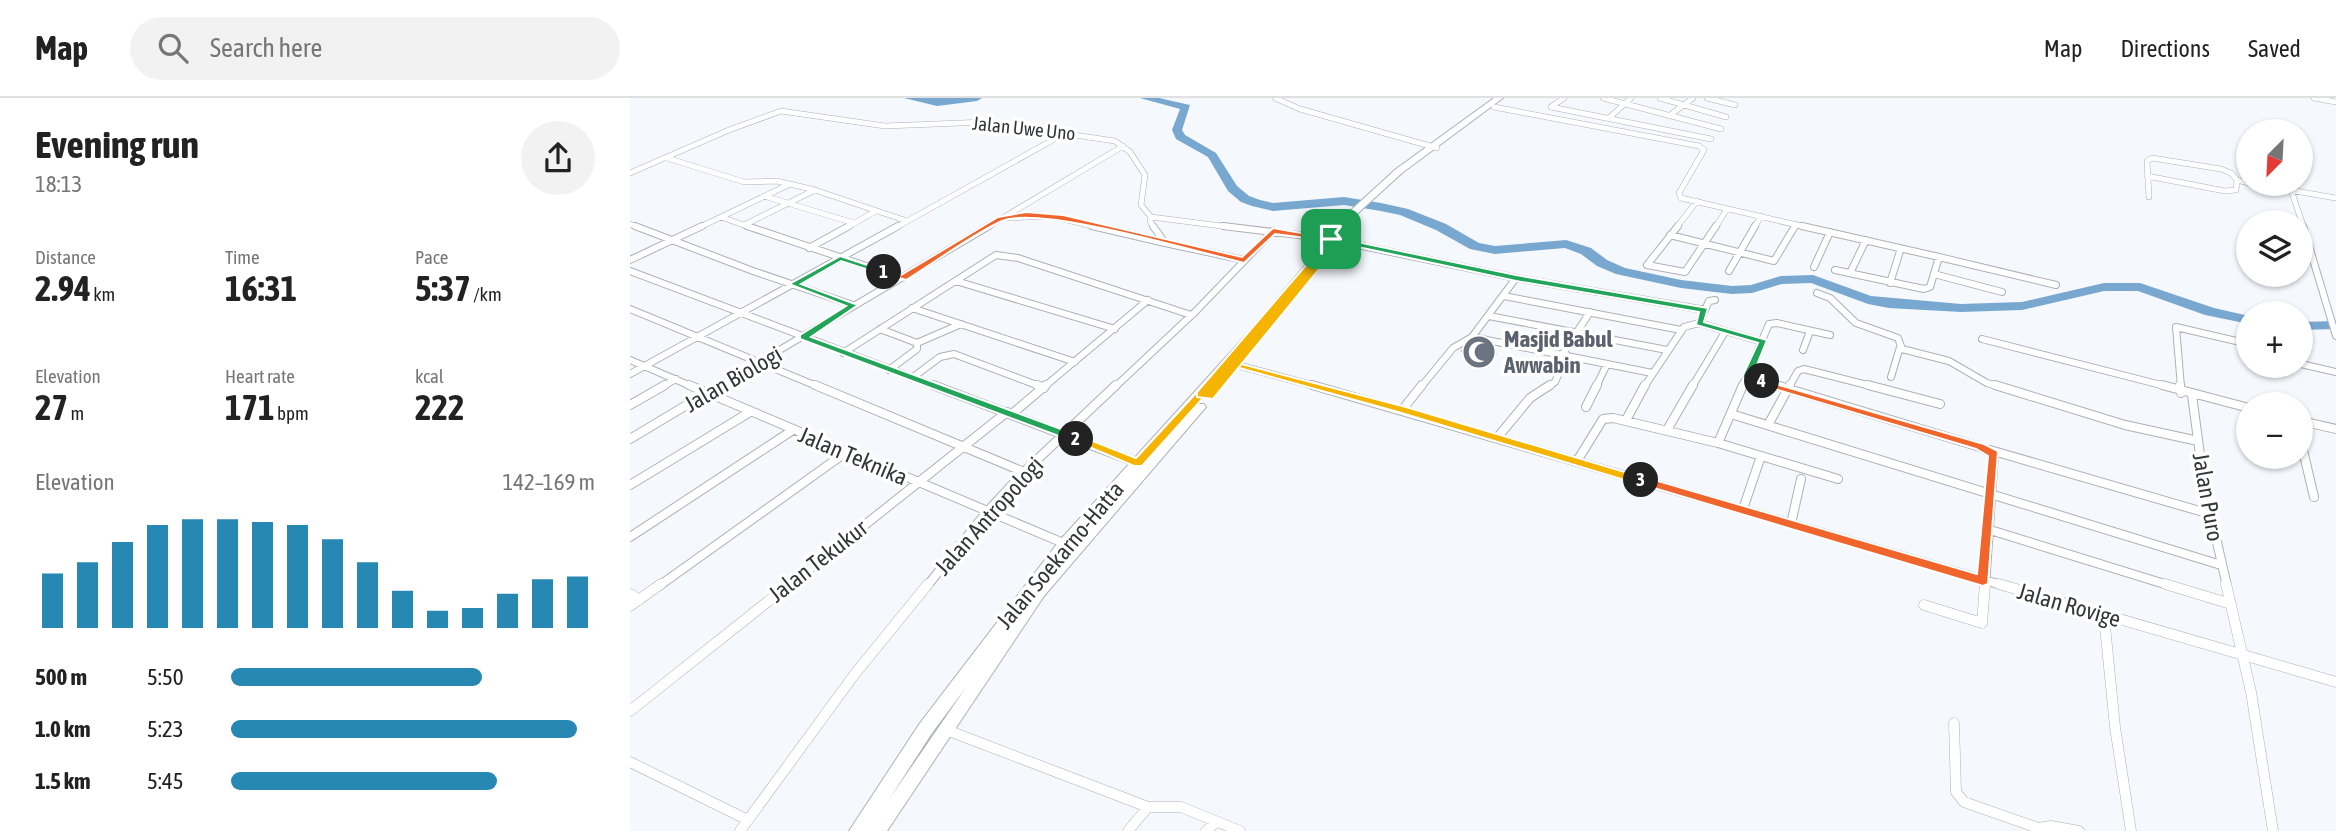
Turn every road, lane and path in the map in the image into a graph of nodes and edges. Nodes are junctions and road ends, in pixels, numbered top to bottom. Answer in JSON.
{"nodes":[{"id":1,"x":1275,"y":98,"type":"edge"},
{"id":2,"x":1499,"y":98,"type":"edge"},
{"id":3,"x":1507,"y":98,"type":"edge"},
{"id":4,"x":1564,"y":98,"type":"edge"},
{"id":5,"x":1603,"y":98,"type":"edge"},
{"id":6,"x":1631,"y":98,"type":"edge"},
{"id":7,"x":1650,"y":98,"type":"edge"},
{"id":8,"x":1660,"y":98,"type":"edge"},
{"id":9,"x":1693,"y":98,"type":"edge"},
{"id":10,"x":1707,"y":98,"type":"edge"},
{"id":11,"x":2314,"y":98,"type":"edge"},
{"id":12,"x":2336,"y":102,"type":"edge"},
{"id":13,"x":1622,"y":104,"type":"junction"},
{"id":14,"x":1735,"y":105,"type":"dead end"},
{"id":15,"x":1685,"y":106,"type":"junction"},
{"id":16,"x":1494,"y":107,"type":"junction"},
{"id":17,"x":1551,"y":107,"type":"junction"},
{"id":18,"x":1541,"y":115,"type":"junction"},
{"id":19,"x":1669,"y":117,"type":"junction"},
{"id":20,"x":1726,"y":117,"type":"dead end"},
{"id":21,"x":1609,"y":118,"type":"junction"},
{"id":22,"x":1721,"y":129,"type":"dead end"},
{"id":23,"x":1068,"y":132,"type":"junction"},
{"id":24,"x":1711,"y":139,"type":"dead end"},
{"id":25,"x":1123,"y":146,"type":"junction"},
{"id":26,"x":1434,"y":147,"type":"junction"},
{"id":27,"x":667,"y":158,"type":"junction"},
{"id":28,"x":630,"y":173,"type":"edge"},
{"id":29,"x":2147,"y":176,"type":"junction"},
{"id":30,"x":2236,"y":179,"type":"edge"},
{"id":31,"x":790,"y":184,"type":"junction"},
{"id":32,"x":815,"y":190,"type":"junction"},
{"id":33,"x":2236,"y":190,"type":"edge"},
{"id":34,"x":2314,"y":194,"type":"edge"},
{"id":35,"x":764,"y":196,"type":"junction"},
{"id":36,"x":2293,"y":196,"type":"edge"},
{"id":37,"x":2149,"y":197,"type":"dead end"},
{"id":38,"x":2336,"y":198,"type":"edge"},
{"id":39,"x":1697,"y":201,"type":"junction"},
{"id":40,"x":788,"y":204,"type":"junction"},
{"id":41,"x":1727,"y":209,"type":"junction"},
{"id":42,"x":876,"y":211,"type":"junction"},
{"id":43,"x":1761,"y":216,"type":"junction"},
{"id":44,"x":721,"y":217,"type":"junction"},
{"id":45,"x":1151,"y":217,"type":"junction"},
{"id":46,"x":1001,"y":219,"type":"junction"},
{"id":47,"x":907,"y":221,"type":"junction"},
{"id":48,"x":854,"y":223,"type":"junction"},
{"id":49,"x":630,"y":224,"type":"edge"},
{"id":50,"x":1796,"y":224,"type":"junction"},
{"id":51,"x":744,"y":225,"type":"junction"},
{"id":52,"x":1273,"y":231,"type":"junction"},
{"id":53,"x":1830,"y":232,"type":"junction"},
{"id":54,"x":1670,"y":235,"type":"junction"},
{"id":55,"x":672,"y":239,"type":"junction"},
{"id":56,"x":1335,"y":240,"type":"junction"},
{"id":57,"x":1866,"y":240,"type":"junction"},
{"id":58,"x":1704,"y":242,"type":"junction"},
{"id":59,"x":1165,"y":243,"type":"junction"},
{"id":60,"x":809,"y":248,"type":"junction"},
{"id":61,"x":1901,"y":248,"type":"junction"},
{"id":62,"x":1741,"y":251,"type":"junction"},
{"id":63,"x":1939,"y":257,"type":"junction"},
{"id":64,"x":840,"y":258,"type":"junction"},
{"id":65,"x":630,"y":260,"type":"edge"},
{"id":66,"x":1244,"y":260,"type":"junction"},
{"id":67,"x":1814,"y":267,"type":"dead end"},
{"id":68,"x":1835,"y":270,"type":"dead end"},
{"id":69,"x":630,"y":271,"type":"edge"},
{"id":70,"x":1729,"y":271,"type":"dead end"},
{"id":71,"x":1850,"y":273,"type":"junction"},
{"id":72,"x":1934,"y":274,"type":"junction"},
{"id":73,"x":902,"y":278,"type":"junction"},
{"id":74,"x":1516,"y":278,"type":"junction"},
{"id":75,"x":957,"y":281,"type":"junction"},
{"id":76,"x":1890,"y":283,"type":"junction"},
{"id":77,"x":794,"y":284,"type":"junction"},
{"id":78,"x":2056,"y":285,"type":"dead end"},
{"id":79,"x":2001,"y":292,"type":"dead end"},
{"id":80,"x":1817,"y":293,"type":"dead end"},
{"id":81,"x":1504,"y":296,"type":"junction"},
{"id":82,"x":1148,"y":300,"type":"junction"},
{"id":83,"x":1715,"y":300,"type":"dead end"},
{"id":84,"x":853,"y":305,"type":"junction"},
{"id":85,"x":630,"y":309,"type":"edge"},
{"id":86,"x":912,"y":309,"type":"junction"},
{"id":87,"x":1705,"y":310,"type":"junction"},
{"id":88,"x":1590,"y":312,"type":"junction"},
{"id":89,"x":739,"y":314,"type":"junction"},
{"id":90,"x":1191,"y":315,"type":"junction"},
{"id":91,"x":1489,"y":316,"type":"junction"},
{"id":92,"x":1699,"y":323,"type":"junction"},
{"id":93,"x":961,"y":324,"type":"junction"},
{"id":94,"x":880,"y":329,"type":"junction"},
{"id":95,"x":1115,"y":329,"type":"junction"},
{"id":96,"x":1681,"y":330,"type":"junction"},
{"id":97,"x":1810,"y":331,"type":"junction"},
{"id":98,"x":1725,"y":332,"type":"junction"},
{"id":99,"x":1577,"y":333,"type":"junction"},
{"id":100,"x":2335,"y":333,"type":"edge"},
{"id":101,"x":1830,"y":335,"type":"dead end"},
{"id":102,"x":698,"y":337,"type":"junction"},
{"id":103,"x":804,"y":337,"type":"junction"},
{"id":104,"x":1472,"y":337,"type":"junction"},
{"id":105,"x":1982,"y":339,"type":"dead end"},
{"id":106,"x":2236,"y":341,"type":"edge"},
{"id":107,"x":1763,"y":342,"type":"junction"},
{"id":108,"x":917,"y":343,"type":"junction"},
{"id":109,"x":1900,"y":347,"type":"junction"},
{"id":110,"x":1667,"y":350,"type":"junction"},
{"id":111,"x":1803,"y":350,"type":"dead end"},
{"id":112,"x":843,"y":353,"type":"junction"},
{"id":113,"x":1564,"y":355,"type":"junction"},
{"id":114,"x":630,"y":360,"type":"edge"},
{"id":115,"x":760,"y":362,"type":"junction"},
{"id":116,"x":1075,"y":362,"type":"junction"},
{"id":117,"x":1607,"y":363,"type":"junction"},
{"id":118,"x":1237,"y":365,"type":"junction"},
{"id":119,"x":644,"y":366,"type":"junction"},
{"id":120,"x":2313,"y":367,"type":"edge"},
{"id":121,"x":889,"y":369,"type":"junction"},
{"id":122,"x":2336,"y":372,"type":"edge"},
{"id":123,"x":1652,"y":373,"type":"junction"},
{"id":124,"x":630,"y":374,"type":"edge"},
{"id":125,"x":1748,"y":377,"type":"junction"},
{"id":126,"x":1891,"y":377,"type":"dead end"},
{"id":127,"x":912,"y":378,"type":"junction"},
{"id":128,"x":676,"y":379,"type":"junction"},
{"id":129,"x":1044,"y":388,"type":"junction"},
{"id":130,"x":1788,"y":390,"type":"junction"},
{"id":131,"x":708,"y":393,"type":"junction"},
{"id":132,"x":2181,"y":393,"type":"junction"},
{"id":133,"x":1205,"y":395,"type":"junction"},
{"id":134,"x":2192,"y":395,"type":"junction"},
{"id":135,"x":1940,"y":404,"type":"dead end"},
{"id":136,"x":630,"y":405,"type":"edge"},
{"id":137,"x":2236,"y":405,"type":"edge"},
{"id":138,"x":1586,"y":407,"type":"dead end"},
{"id":139,"x":1402,"y":410,"type":"junction"},
{"id":140,"x":750,"y":412,"type":"junction"},
{"id":141,"x":1009,"y":413,"type":"junction"},
{"id":142,"x":1731,"y":414,"type":"junction"},
{"id":143,"x":1626,"y":420,"type":"junction"},
{"id":144,"x":2313,"y":424,"type":"edge"},
{"id":145,"x":1768,"y":425,"type":"junction"},
{"id":146,"x":2336,"y":429,"type":"edge"},
{"id":147,"x":793,"y":430,"type":"junction"},
{"id":148,"x":1667,"y":430,"type":"junction"},
{"id":149,"x":1065,"y":435,"type":"junction"},
{"id":150,"x":1497,"y":438,"type":"junction"},
{"id":151,"x":630,"y":439,"type":"edge"},
{"id":152,"x":2198,"y":441,"type":"junction"},
{"id":153,"x":1718,"y":443,"type":"junction"},
{"id":154,"x":963,"y":447,"type":"junction"},
{"id":155,"x":1990,"y":450,"type":"junction"},
{"id":156,"x":845,"y":453,"type":"junction"},
{"id":157,"x":1761,"y":456,"type":"junction"},
{"id":158,"x":1577,"y":461,"type":"junction"},
{"id":159,"x":1138,"y":463,"type":"junction"},
{"id":160,"x":2307,"y":469,"type":"edge"},
{"id":161,"x":1024,"y":472,"type":"junction"},
{"id":162,"x":1801,"y":479,"type":"dead end"},
{"id":163,"x":1838,"y":479,"type":"dead end"},
{"id":164,"x":917,"y":483,"type":"junction"},
{"id":165,"x":630,"y":485,"type":"edge"},
{"id":166,"x":1990,"y":496,"type":"junction"},
{"id":167,"x":2314,"y":497,"type":"dead end"},
{"id":168,"x":1743,"y":509,"type":"junction"},
{"id":169,"x":987,"y":512,"type":"junction"},
{"id":170,"x":2210,"y":514,"type":"junction"},
{"id":171,"x":1791,"y":524,"type":"junction"},
{"id":172,"x":1987,"y":528,"type":"junction"},
{"id":173,"x":630,"y":537,"type":"edge"},
{"id":174,"x":1071,"y":546,"type":"junction"},
{"id":175,"x":2221,"y":565,"type":"junction"},
{"id":176,"x":1983,"y":581,"type":"junction"},
{"id":177,"x":635,"y":597,"type":"edge"},
{"id":178,"x":2231,"y":604,"type":"junction"},
{"id":179,"x":630,"y":606,"type":"edge"},
{"id":180,"x":1924,"y":606,"type":"dead end"},
{"id":181,"x":2104,"y":616,"type":"junction"},
{"id":182,"x":2244,"y":656,"type":"junction"},
{"id":183,"x":2336,"y":682,"type":"edge"},
{"id":184,"x":634,"y":700,"type":"edge"},
{"id":185,"x":630,"y":711,"type":"edge"},
{"id":186,"x":1954,"y":723,"type":"dead end"},
{"id":187,"x":944,"y":729,"type":"junction"},
{"id":188,"x":630,"y":762,"type":"edge"},
{"id":189,"x":1148,"y":807,"type":"junction"},
{"id":190,"x":748,"y":820,"type":"junction"},
{"id":191,"x":1216,"y":822,"type":"junction"},
{"id":192,"x":740,"y":831,"type":"edge"},
{"id":193,"x":858,"y":831,"type":"edge"},
{"id":194,"x":877,"y":831,"type":"edge"},
{"id":195,"x":1128,"y":831,"type":"edge"},
{"id":196,"x":1206,"y":831,"type":"edge"},
{"id":197,"x":1240,"y":831,"type":"edge"},
{"id":198,"x":2079,"y":831,"type":"edge"},
{"id":199,"x":2131,"y":831,"type":"edge"},
{"id":200,"x":2273,"y":831,"type":"edge"}],
"edges":[{"from":1,"to":26,"type":"street"},
{"from":2,"to":26,"type":"main road","name":"Jalan Soekarno-Hatta"},
{"from":3,"to":16,"type":"main road","name":"Jalan Soekarno-Hatta"},
{"from":4,"to":17,"type":"street"},
{"from":5,"to":13,"type":"street"},
{"from":6,"to":13,"type":"street"},
{"from":7,"to":15,"type":"street"},
{"from":8,"to":15,"type":"street"},
{"from":9,"to":15,"type":"street"},
{"from":10,"to":14,"type":"street"},
{"from":11,"to":12,"type":"street"},
{"from":13,"to":19,"type":"street"},
{"from":13,"to":21,"type":"street"},
{"from":15,"to":19,"type":"street"},
{"from":15,"to":20,"type":"street"},
{"from":16,"to":18,"type":"street"},
{"from":16,"to":26,"type":"main road","name":"Jalan Soekarno-Hatta"},
{"from":17,"to":18,"type":"street"},
{"from":17,"to":21,"type":"street"},
{"from":18,"to":39,"type":"street"},
{"from":19,"to":22,"type":"street"},
{"from":21,"to":24,"type":"street"},
{"from":23,"to":25,"type":"street","name":"Jalan Uwe Uno"},
{"from":23,"to":27,"type":"street","name":"Jalan Uwe Uno"},
{"from":23,"to":47,"type":"street"},
{"from":25,"to":45,"type":"street"},
{"from":25,"to":46,"type":"street","name":"Jalan Biologi"},
{"from":26,"to":56,"type":"main road","name":"Jalan Soekarno-Hatta"},
{"from":27,"to":28,"type":"street","name":"Jalan Uwe Uno"},
{"from":27,"to":31,"type":"street"},
{"from":29,"to":30,"type":"street"},
{"from":29,"to":33,"type":"street"},
{"from":29,"to":37,"type":"street"},
{"from":31,"to":32,"type":"street"},
{"from":31,"to":35,"type":"street"},
{"from":32,"to":40,"type":"street"},
{"from":32,"to":42,"type":"street"},
{"from":34,"to":38,"type":"street"},
{"from":35,"to":40,"type":"street"},
{"from":35,"to":44,"type":"street"},
{"from":36,"to":100,"type":"street"},
{"from":39,"to":41,"type":"street"},
{"from":39,"to":54,"type":"street"},
{"from":40,"to":48,"type":"street"},
{"from":40,"to":51,"type":"street"},
{"from":41,"to":43,"type":"street"},
{"from":41,"to":58,"type":"street"},
{"from":42,"to":47,"type":"street"},
{"from":42,"to":48,"type":"street"},
{"from":43,"to":50,"type":"street"},
{"from":43,"to":62,"type":"street"},
{"from":44,"to":51,"type":"street"},
{"from":44,"to":55,"type":"street"},
{"from":45,"to":52,"type":"street"},
{"from":45,"to":59,"type":"street"},
{"from":46,"to":59,"type":"street"},
{"from":46,"to":73,"type":"street","name":"Jalan Biologi"},
{"from":47,"to":64,"type":"street"},
{"from":48,"to":60,"type":"street"},
{"from":49,"to":55,"type":"street"},
{"from":50,"to":53,"type":"street"},
{"from":50,"to":62,"type":"street"},
{"from":51,"to":60,"type":"street"},
{"from":52,"to":56,"type":"street"},
{"from":52,"to":66,"type":"street","name":"Jalan Antropologi"},
{"from":53,"to":57,"type":"street"},
{"from":53,"to":67,"type":"street"},
{"from":54,"to":58,"type":"street"},
{"from":54,"to":58,"type":"street"},
{"from":55,"to":65,"type":"street"},
{"from":55,"to":77,"type":"street"},
{"from":56,"to":74,"type":"street"},
{"from":56,"to":118,"type":"main road","name":"Jalan Soekarno-Hatta"},
{"from":56,"to":133,"type":"main road","name":"Jalan Soekarno-Hatta"},
{"from":57,"to":61,"type":"street"},
{"from":57,"to":71,"type":"street"},
{"from":58,"to":62,"type":"street"},
{"from":59,"to":66,"type":"street"},
{"from":60,"to":64,"type":"street"},
{"from":61,"to":63,"type":"street"},
{"from":61,"to":76,"type":"street"},
{"from":62,"to":70,"type":"street"},
{"from":63,"to":72,"type":"street"},
{"from":63,"to":78,"type":"street"},
{"from":64,"to":73,"type":"street"},
{"from":64,"to":77,"type":"street"},
{"from":66,"to":90,"type":"street","name":"Jalan Antropologi"},
{"from":68,"to":71,"type":"street"},
{"from":69,"to":89,"type":"street"},
{"from":71,"to":76,"type":"street"},
{"from":72,"to":76,"type":"street"},
{"from":72,"to":79,"type":"street"},
{"from":73,"to":84,"type":"street","name":"Jalan Biologi"},
{"from":74,"to":81,"type":"street"},
{"from":74,"to":87,"type":"street"},
{"from":75,"to":82,"type":"street"},
{"from":75,"to":86,"type":"street"},
{"from":75,"to":95,"type":"street"},
{"from":77,"to":84,"type":"street"},
{"from":77,"to":89,"type":"street"},
{"from":80,"to":109,"type":"street"},
{"from":81,"to":88,"type":"street"},
{"from":81,"to":91,"type":"street"},
{"from":82,"to":90,"type":"street"},
{"from":82,"to":95,"type":"street","name":"Jalan Tekukur"},
{"from":83,"to":87,"type":"street"},
{"from":84,"to":103,"type":"street","name":"Jalan Biologi"},
{"from":85,"to":102,"type":"street"},
{"from":86,"to":93,"type":"street"},
{"from":86,"to":94,"type":"street"},
{"from":87,"to":92,"type":"street"},
{"from":88,"to":96,"type":"street"},
{"from":88,"to":99,"type":"street"},
{"from":89,"to":102,"type":"street"},
{"from":89,"to":103,"type":"street"},
{"from":90,"to":149,"type":"street","name":"Jalan Antropologi"},
{"from":91,"to":99,"type":"street"},
{"from":91,"to":104,"type":"street"},
{"from":92,"to":96,"type":"street"},
{"from":92,"to":98,"type":"street"},
{"from":93,"to":108,"type":"street"},
{"from":93,"to":116,"type":"street"},
{"from":94,"to":108,"type":"street"},
{"from":94,"to":112,"type":"street"},
{"from":95,"to":116,"type":"street","name":"Jalan Tekukur"},
{"from":96,"to":110,"type":"street"},
{"from":97,"to":101,"type":"street"},
{"from":97,"to":107,"type":"street"},
{"from":97,"to":111,"type":"street"},
{"from":98,"to":107,"type":"street"},
{"from":98,"to":148,"type":"street"},
{"from":99,"to":110,"type":"street"},
{"from":99,"to":113,"type":"street"},
{"from":102,"to":115,"type":"street"},
{"from":102,"to":119,"type":"street"},
{"from":103,"to":112,"type":"street"},
{"from":103,"to":115,"type":"street","name":"Jalan Biologi"},
{"from":104,"to":113,"type":"street"},
{"from":104,"to":139,"type":"street"},
{"from":105,"to":132,"type":"street"},
{"from":106,"to":132,"type":"street"},
{"from":107,"to":125,"type":"street"},
{"from":108,"to":121,"type":"street"},
{"from":109,"to":126,"type":"street"},
{"from":109,"to":152,"type":"street"},
{"from":110,"to":123,"type":"street"},
{"from":112,"to":121,"type":"street"},
{"from":113,"to":117,"type":"street"},
{"from":113,"to":150,"type":"street"},
{"from":114,"to":119,"type":"street","name":"Jalan Teknika"},
{"from":115,"to":131,"type":"street","name":"Jalan Biologi"},
{"from":115,"to":154,"type":"street"},
{"from":116,"to":129,"type":"street","name":"Jalan Tekukur"},
{"from":117,"to":123,"type":"street"},
{"from":117,"to":138,"type":"street"},
{"from":118,"to":133,"type":"main road","name":"Jalan Soekarno-Hatta"},
{"from":118,"to":139,"type":"street","name":"Jalan Rovige"},
{"from":119,"to":124,"type":"street"},
{"from":119,"to":128,"type":"street","name":"Jalan Teknika"},
{"from":120,"to":122,"type":"street"},
{"from":121,"to":127,"type":"street"},
{"from":123,"to":143,"type":"street"},
{"from":125,"to":130,"type":"street"},
{"from":125,"to":142,"type":"street"},
{"from":127,"to":129,"type":"street"},
{"from":127,"to":141,"type":"street"},
{"from":128,"to":131,"type":"street","name":"Jalan Teknika"},
{"from":128,"to":136,"type":"street"},
{"from":129,"to":141,"type":"street","name":"Jalan Tekukur"},
{"from":130,"to":135,"type":"street"},
{"from":130,"to":145,"type":"street"},
{"from":130,"to":155,"type":"street"},
{"from":131,"to":140,"type":"street","name":"Jalan Teknika"},
{"from":131,"to":151,"type":"street","name":"Jalan Biologi"},
{"from":132,"to":134,"type":"street"},
{"from":133,"to":159,"type":"main road","name":"Jalan Soekarno-Hatta"},
{"from":133,"to":174,"type":"main road","name":"Jalan Soekarno-Hatta"},
{"from":134,"to":137,"type":"street"},
{"from":134,"to":152,"type":"street","name":"Jalan Puro"},
{"from":139,"to":150,"type":"street","name":"Jalan Rovige"},
{"from":140,"to":147,"type":"street","name":"Jalan Teknika"},
{"from":140,"to":165,"type":"street"},
{"from":141,"to":149,"type":"street"},
{"from":141,"to":154,"type":"street","name":"Jalan Tekukur"},
{"from":142,"to":145,"type":"street"},
{"from":142,"to":153,"type":"street"},
{"from":143,"to":148,"type":"street"},
{"from":143,"to":158,"type":"street"},
{"from":144,"to":146,"type":"street"},
{"from":145,"to":166,"type":"street"},
{"from":147,"to":156,"type":"street","name":"Jalan Teknika"},
{"from":147,"to":173,"type":"street"},
{"from":148,"to":153,"type":"street"},
{"from":149,"to":159,"type":"street"},
{"from":149,"to":161,"type":"street","name":"Jalan Antropologi"},
{"from":150,"to":158,"type":"street","name":"Jalan Rovige"},
{"from":152,"to":170,"type":"street","name":"Jalan Puro"},
{"from":153,"to":157,"type":"street"},
{"from":154,"to":161,"type":"street"},
{"from":154,"to":164,"type":"street","name":"Jalan Tekukur"},
{"from":155,"to":166,"type":"street"},
{"from":155,"to":170,"type":"street"},
{"from":156,"to":164,"type":"street","name":"Jalan Teknika"},
{"from":156,"to":177,"type":"street"},
{"from":157,"to":163,"type":"street"},
{"from":157,"to":168,"type":"street"},
{"from":158,"to":168,"type":"street","name":"Jalan Rovige"},
{"from":159,"to":174,"type":"main road","name":"Jalan Soekarno-Hatta"},
{"from":160,"to":167,"type":"street"},
{"from":161,"to":169,"type":"street","name":"Jalan Antropologi"},
{"from":162,"to":171,"type":"street"},
{"from":164,"to":169,"type":"street","name":"Jalan Teknika"},
{"from":164,"to":184,"type":"street","name":"Jalan Tekukur"},
{"from":166,"to":172,"type":"street"},
{"from":166,"to":175,"type":"street"},
{"from":168,"to":171,"type":"street","name":"Jalan Rovige"},
{"from":169,"to":174,"type":"street","name":"Jalan Teknika"},
{"from":169,"to":190,"type":"street","name":"Jalan Antropologi"},
{"from":170,"to":175,"type":"street","name":"Jalan Puro"},
{"from":171,"to":176,"type":"street","name":"Jalan Rovige"},
{"from":172,"to":176,"type":"street"},
{"from":172,"to":178,"type":"street"},
{"from":174,"to":187,"type":"main road","name":"Jalan Soekarno-Hatta"},
{"from":174,"to":193,"type":"main road","name":"Jalan Soekarno-Hatta"},
{"from":175,"to":178,"type":"street","name":"Jalan Puro"},
{"from":176,"to":180,"type":"street"},
{"from":176,"to":181,"type":"street","name":"Jalan Rovige"},
{"from":177,"to":179,"type":"street"},
{"from":178,"to":182,"type":"street","name":"Jalan Puro"},
{"from":181,"to":182,"type":"street","name":"Jalan Rovige"},
{"from":181,"to":199,"type":"street"},
{"from":182,"to":183,"type":"street","name":"Jalan Rovige"},
{"from":182,"to":200,"type":"street","name":"Jalan Puro"},
{"from":184,"to":185,"type":"street","name":"Jalan Tekukur"},
{"from":186,"to":198,"type":"street"},
{"from":187,"to":189,"type":"street"},
{"from":187,"to":194,"type":"main road","name":"Jalan Soekarno-Hatta"},
{"from":188,"to":190,"type":"street"},
{"from":189,"to":191,"type":"street"},
{"from":189,"to":195,"type":"street"},
{"from":190,"to":192,"type":"street","name":"Jalan Antropologi"},
{"from":191,"to":196,"type":"street"},
{"from":191,"to":197,"type":"street"}]}
